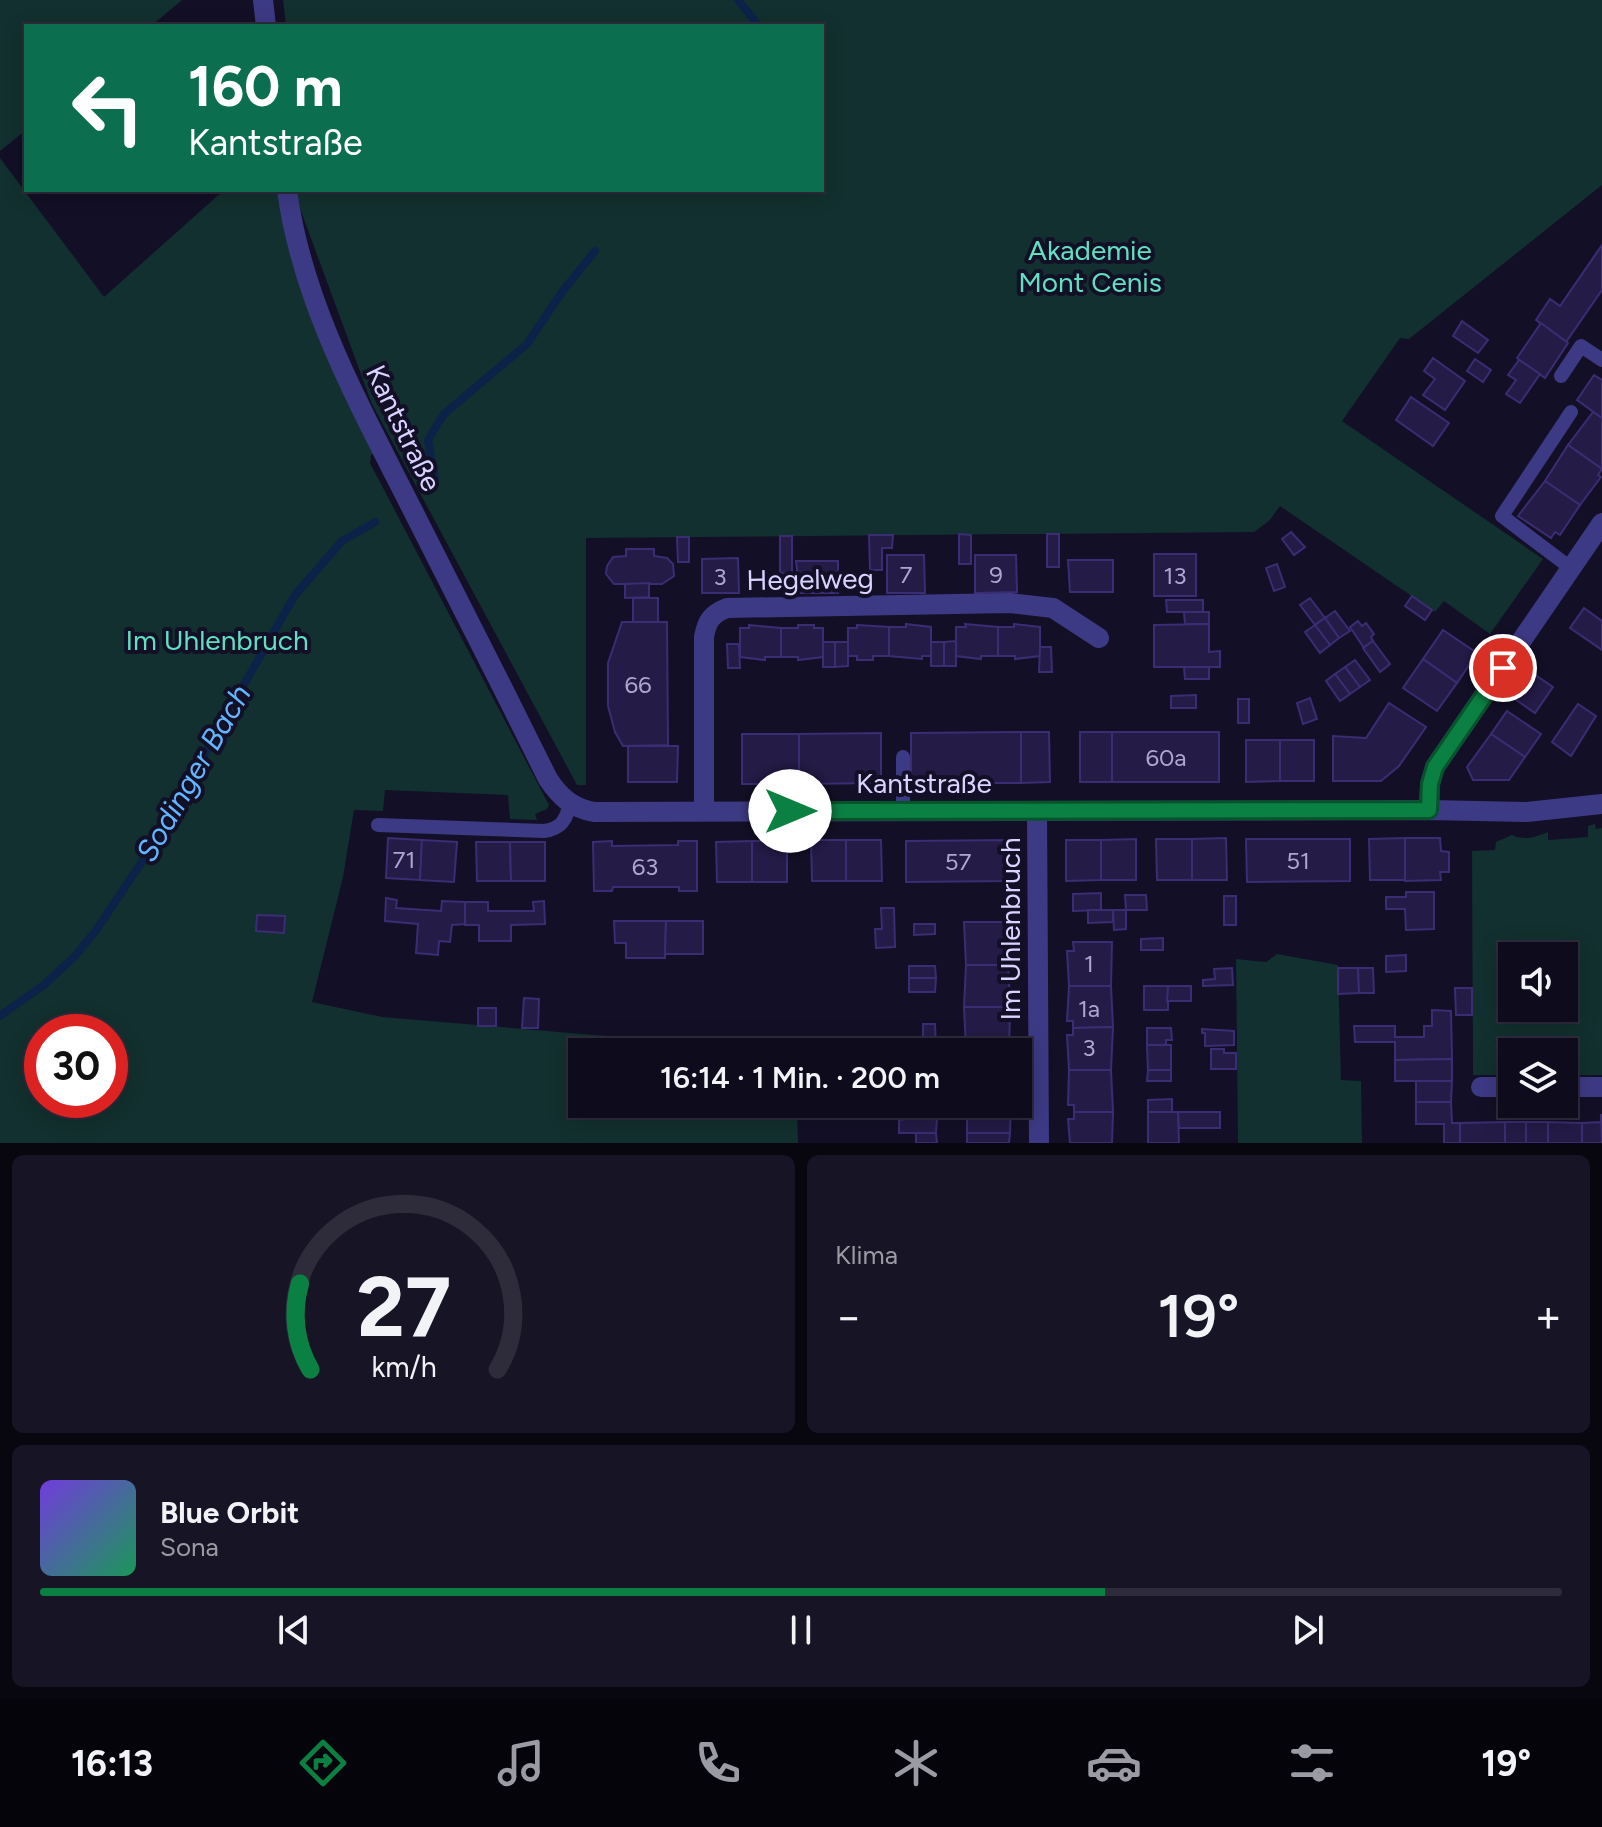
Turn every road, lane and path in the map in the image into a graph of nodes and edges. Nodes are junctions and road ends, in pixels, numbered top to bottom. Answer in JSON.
{"nodes":[{"id":1,"x":263,"y":0,"type":"edge"},
{"id":2,"x":266,"y":24,"type":"edge"},
{"id":3,"x":287,"y":192,"type":"edge"},
{"id":4,"x":1602,"y":360,"type":"edge"},
{"id":5,"x":1561,"y":376,"type":"dead end"},
{"id":6,"x":1571,"y":412,"type":"dead end"},
{"id":7,"x":1602,"y":523,"type":"edge"},
{"id":8,"x":1572,"y":569,"type":"junction"},
{"id":9,"x":1099,"y":638,"type":"dead end"},
{"id":10,"x":903,"y":757,"type":"dead end"},
{"id":11,"x":570,"y":804,"type":"junction"},
{"id":12,"x":1602,"y":804,"type":"edge"},
{"id":13,"x":1429,"y":810,"type":"junction"},
{"id":14,"x":704,"y":811,"type":"junction"},
{"id":15,"x":903,"y":811,"type":"junction"},
{"id":16,"x":1037,"y":811,"type":"junction"},
{"id":17,"x":378,"y":825,"type":"dead end"},
{"id":18,"x":1481,"y":1087,"type":"dead end"},
{"id":19,"x":1498,"y":1087,"type":"edge"},
{"id":20,"x":1578,"y":1087,"type":"edge"},
{"id":21,"x":1602,"y":1087,"type":"edge"},
{"id":22,"x":1039,"y":1143,"type":"edge"}],
"edges":[{"from":1,"to":2,"type":"street"},
{"from":3,"to":11,"type":"street","name":"Kantstraße"},
{"from":4,"to":5,"type":"lane"},
{"from":6,"to":8,"type":"lane"},
{"from":7,"to":8,"type":"street"},
{"from":8,"to":13,"type":"street"},
{"from":9,"to":14,"type":"street","name":"Hegelweg"},
{"from":10,"to":15,"type":"lane"},
{"from":11,"to":14,"type":"street","name":"Kantstraße"},
{"from":11,"to":17,"type":"lane"},
{"from":12,"to":13,"type":"street","name":"Kantstraße"},
{"from":13,"to":16,"type":"street","name":"Kantstraße"},
{"from":14,"to":15,"type":"street","name":"Kantstraße"},
{"from":15,"to":16,"type":"street","name":"Kantstraße"},
{"from":16,"to":22,"type":"street","name":"Im Uhlenbruch"},
{"from":18,"to":19,"type":"street"},
{"from":20,"to":21,"type":"street"}]}
